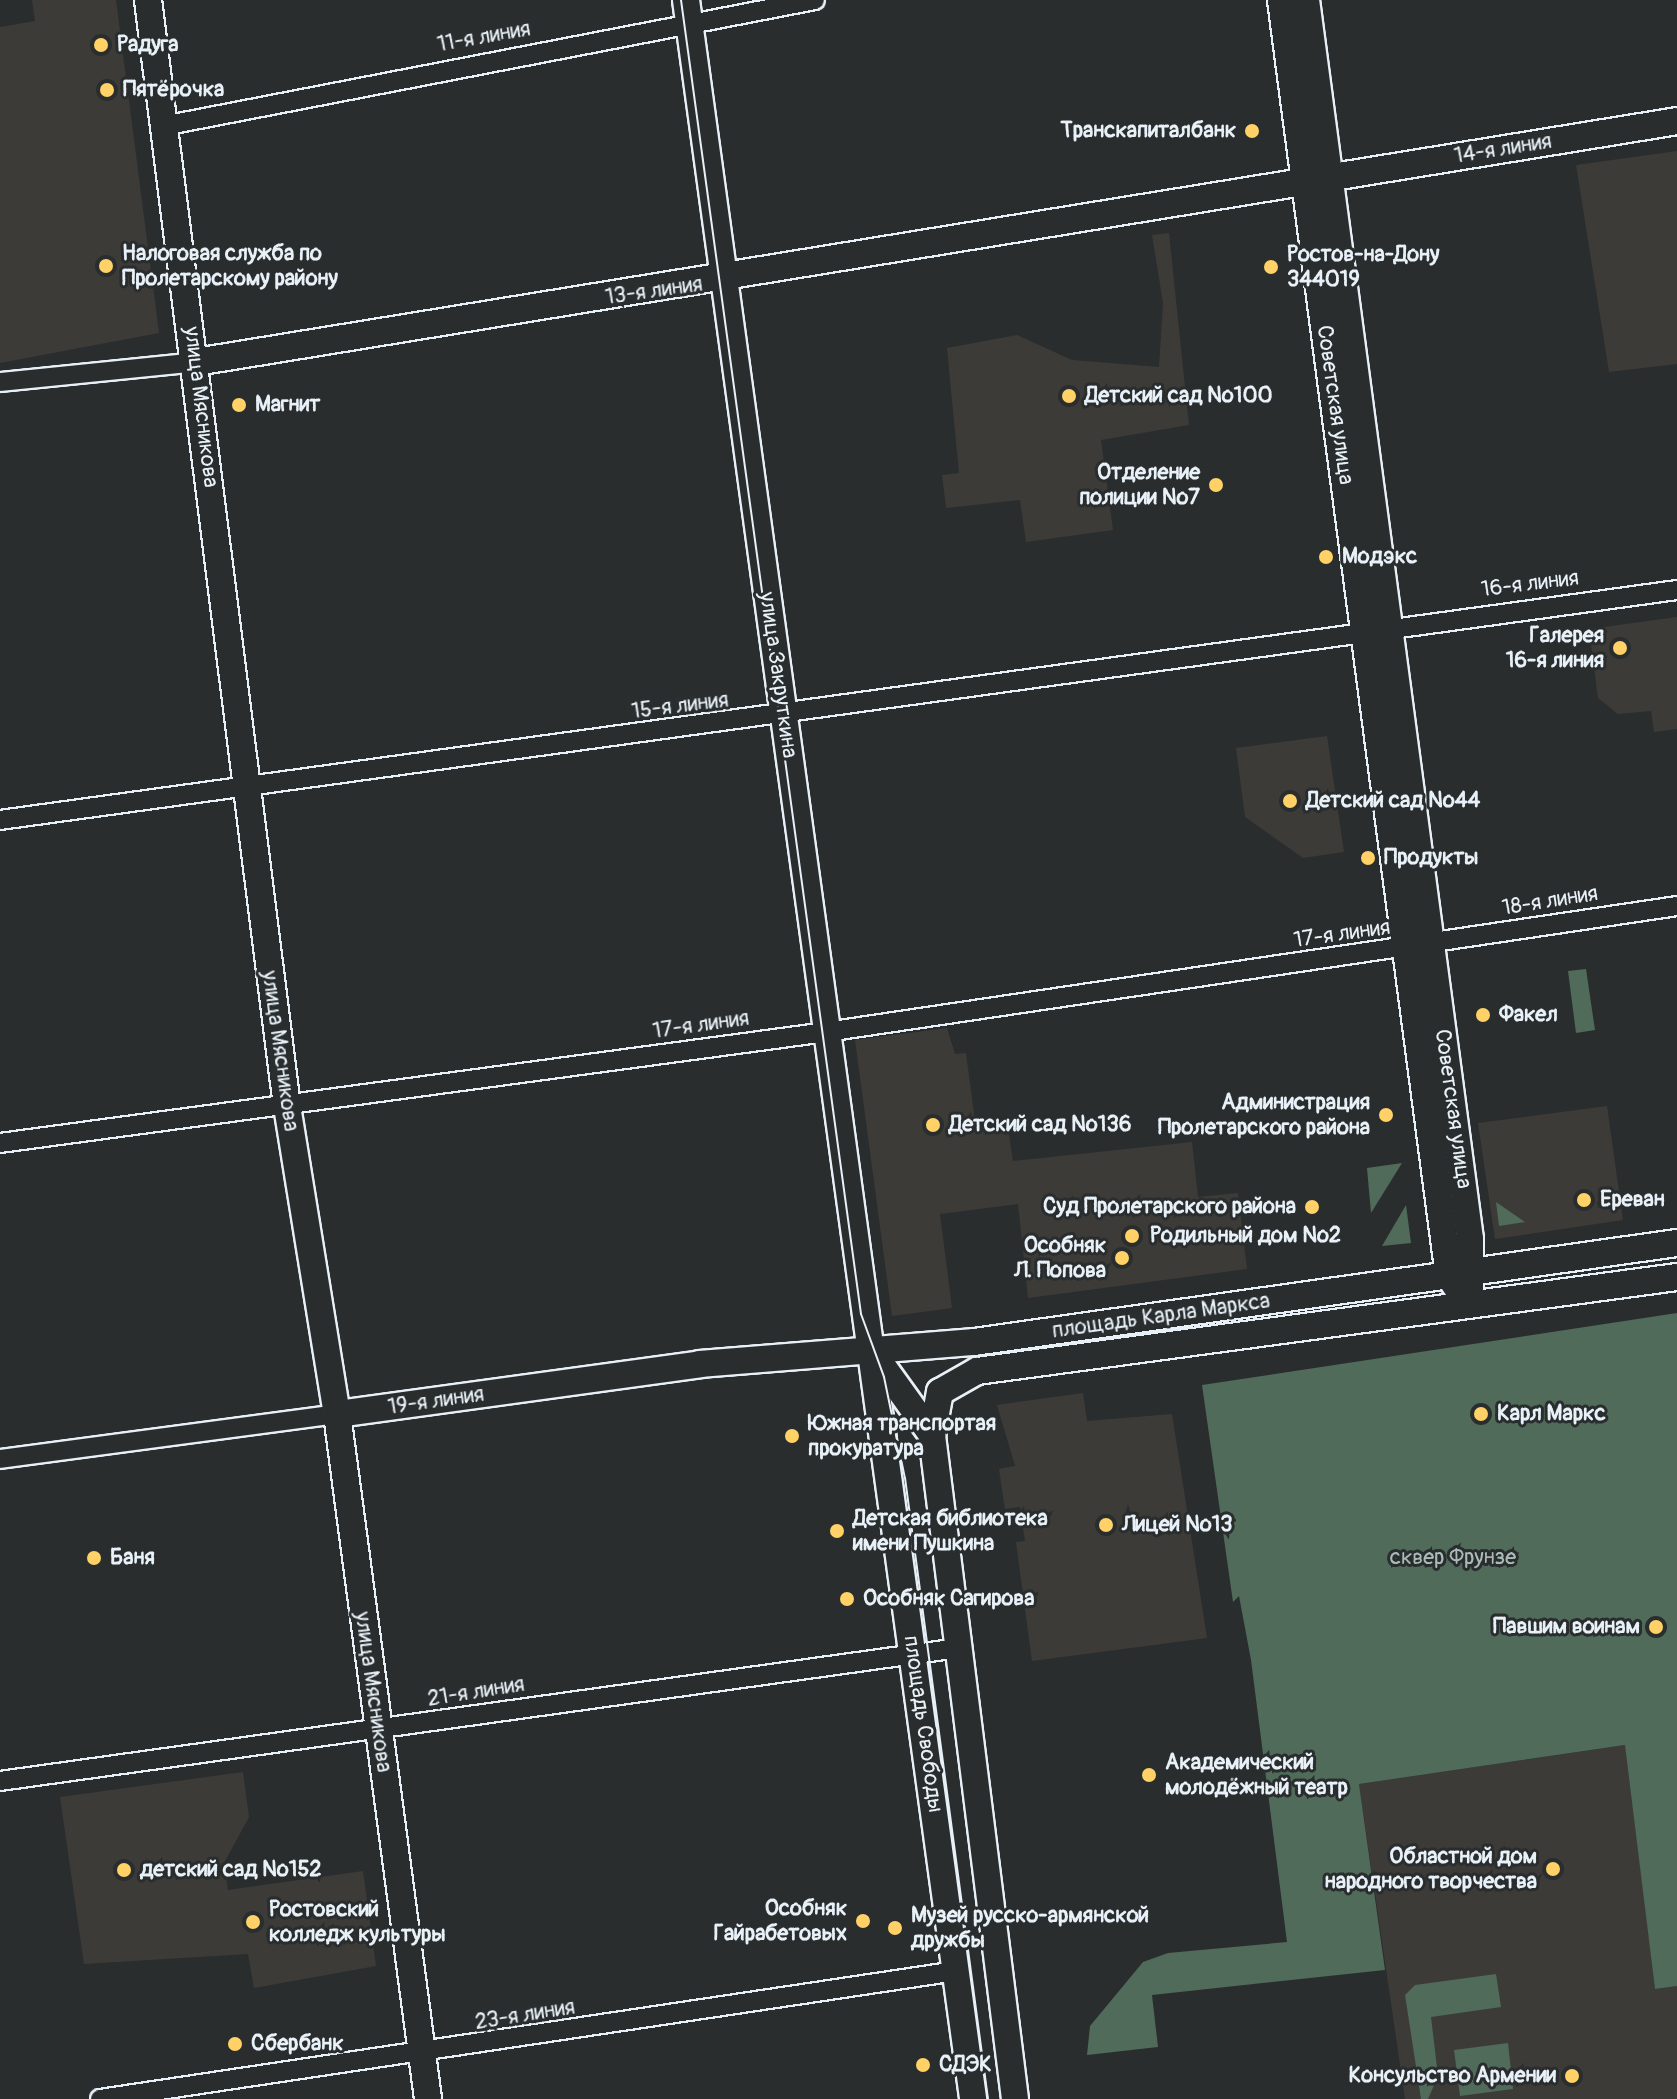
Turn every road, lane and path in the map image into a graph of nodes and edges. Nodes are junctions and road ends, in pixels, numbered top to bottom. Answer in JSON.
{"nodes":[{"id":1,"x":148,"y":0,"type":"edge"},
{"id":2,"x":815,"y":0,"type":"edge"},
{"id":3,"x":1281,"y":0,"type":"edge"},
{"id":4,"x":1306,"y":0,"type":"edge"},
{"id":5,"x":687,"y":12,"type":"edge"},
{"id":6,"x":1677,"y":121,"type":"edge"},
{"id":7,"x":163,"y":126,"type":"junction"},
{"id":8,"x":1317,"y":178,"type":"junction"},
{"id":9,"x":725,"y":281,"type":"junction"},
{"id":10,"x":196,"y":362,"type":"junction"},
{"id":11,"x":0,"y":382,"type":"edge"},
{"id":12,"x":1677,"y":590,"type":"edge"},
{"id":13,"x":1377,"y":628,"type":"junction"},
{"id":14,"x":784,"y":718,"type":"junction"},
{"id":15,"x":247,"y":787,"type":"junction"},
{"id":16,"x":0,"y":820,"type":"edge"},
{"id":17,"x":1677,"y":906,"type":"edge"},
{"id":18,"x":1419,"y":946,"type":"junction"},
{"id":19,"x":826,"y":1032,"type":"junction"},
{"id":20,"x":287,"y":1106,"type":"junction"},
{"id":21,"x":0,"y":1143,"type":"edge"},
{"id":22,"x":1677,"y":1243,"type":"edge"},
{"id":23,"x":1461,"y":1275,"type":"junction"},
{"id":24,"x":1677,"y":1277,"type":"edge"},
{"id":25,"x":1467,"y":1305,"type":"junction"},
{"id":26,"x":871,"y":1350,"type":"junction"},
{"id":27,"x":940,"y":1392,"type":"joint"},
{"id":28,"x":337,"y":1414,"type":"junction"},
{"id":29,"x":932,"y":1435,"type":"junction"},
{"id":30,"x":0,"y":1459,"type":"edge"},
{"id":31,"x":959,"y":1648,"type":"junction"},
{"id":32,"x":914,"y":1653,"type":"junction"},
{"id":33,"x":378,"y":1731,"type":"junction"},
{"id":34,"x":0,"y":1781,"type":"edge"},
{"id":35,"x":956,"y":1971,"type":"junction"},
{"id":36,"x":422,"y":2055,"type":"junction"},
{"id":37,"x":100,"y":2099,"type":"edge"},
{"id":38,"x":428,"y":2099,"type":"edge"},
{"id":39,"x":973,"y":2099,"type":"edge"},
{"id":40,"x":1015,"y":2099,"type":"edge"}],
"edges":[{"from":1,"to":7,"type":"main road","name":"улица Мясникова"},
{"from":2,"to":5,"type":"street","name":"11-я линия"},
{"from":3,"to":8,"type":"main road","name":"Советская улица"},
{"from":4,"to":8,"type":"main road","name":"Советская улица"},
{"from":5,"to":7,"type":"street","name":"11-я линия"},
{"from":5,"to":9,"type":"main road","name":"улица Закруткина"},
{"from":6,"to":8,"type":"main road","name":"14-я линия"},
{"from":7,"to":10,"type":"main road","name":"улица Мясникова"},
{"from":8,"to":9,"type":"main road","name":"13-я линия"},
{"from":8,"to":13,"type":"main road","name":"Советская улица"},
{"from":9,"to":10,"type":"main road","name":"13-я линия"},
{"from":9,"to":14,"type":"main road","name":"улица Закруткина"},
{"from":10,"to":11,"type":"street","name":"13-я линия"},
{"from":10,"to":15,"type":"main road","name":"улица Мясникова"},
{"from":12,"to":13,"type":"street","name":"16-я линия"},
{"from":13,"to":14,"type":"street","name":"15-я линия"},
{"from":13,"to":18,"type":"main road","name":"Советская улица"},
{"from":14,"to":15,"type":"street","name":"15-я линия"},
{"from":14,"to":19,"type":"main road","name":"улица Закруткина"},
{"from":15,"to":16,"type":"street","name":"15-я линия"},
{"from":15,"to":20,"type":"main road","name":"улица Мясникова"},
{"from":17,"to":18,"type":"street","name":"18-я линия"},
{"from":18,"to":19,"type":"street","name":"17-я линия"},
{"from":18,"to":23,"type":"main road","name":"Советская улица"},
{"from":19,"to":20,"type":"street","name":"17-я линия"},
{"from":19,"to":26,"type":"main road","name":"улица Закруткина"},
{"from":20,"to":21,"type":"street","name":"17-я линия"},
{"from":20,"to":28,"type":"main road","name":"улица Мясникова"},
{"from":22,"to":23,"type":"main road","name":"площадь Карла Маркса"},
{"from":23,"to":25,"type":"main road"},
{"from":23,"to":26,"type":"main road","name":"площадь Карла Маркса"},
{"from":24,"to":25,"type":"main road","name":"площадь Карла Маркса"},
{"from":25,"to":27,"type":"main road","name":"площадь Карла Маркса"},
{"from":26,"to":28,"type":"main road","name":"19-я линия"},
{"from":26,"to":29,"type":"main road"},
{"from":26,"to":32,"type":"main road","name":"площадь Свободы"},
{"from":27,"to":29,"type":"main road","name":"площадь Свободы"},
{"from":28,"to":30,"type":"street","name":"19-я линия"},
{"from":28,"to":33,"type":"main road","name":"улица Мясникова"},
{"from":29,"to":31,"type":"main road","name":"площадь Свободы"},
{"from":31,"to":32,"type":"street","name":"21-я линия"},
{"from":31,"to":40,"type":"main road","name":"площадь Свободы"},
{"from":32,"to":33,"type":"street","name":"21-я линия"},
{"from":32,"to":35,"type":"main road","name":"площадь Свободы"},
{"from":33,"to":34,"type":"street","name":"21-я линия"},
{"from":33,"to":36,"type":"main road","name":"улица Мясникова"},
{"from":35,"to":36,"type":"street","name":"23-я линия"},
{"from":35,"to":39,"type":"main road","name":"площадь Свободы"},
{"from":36,"to":37,"type":"street","name":"23-я линия"},
{"from":36,"to":38,"type":"main road","name":"улица Мясникова"}]}
